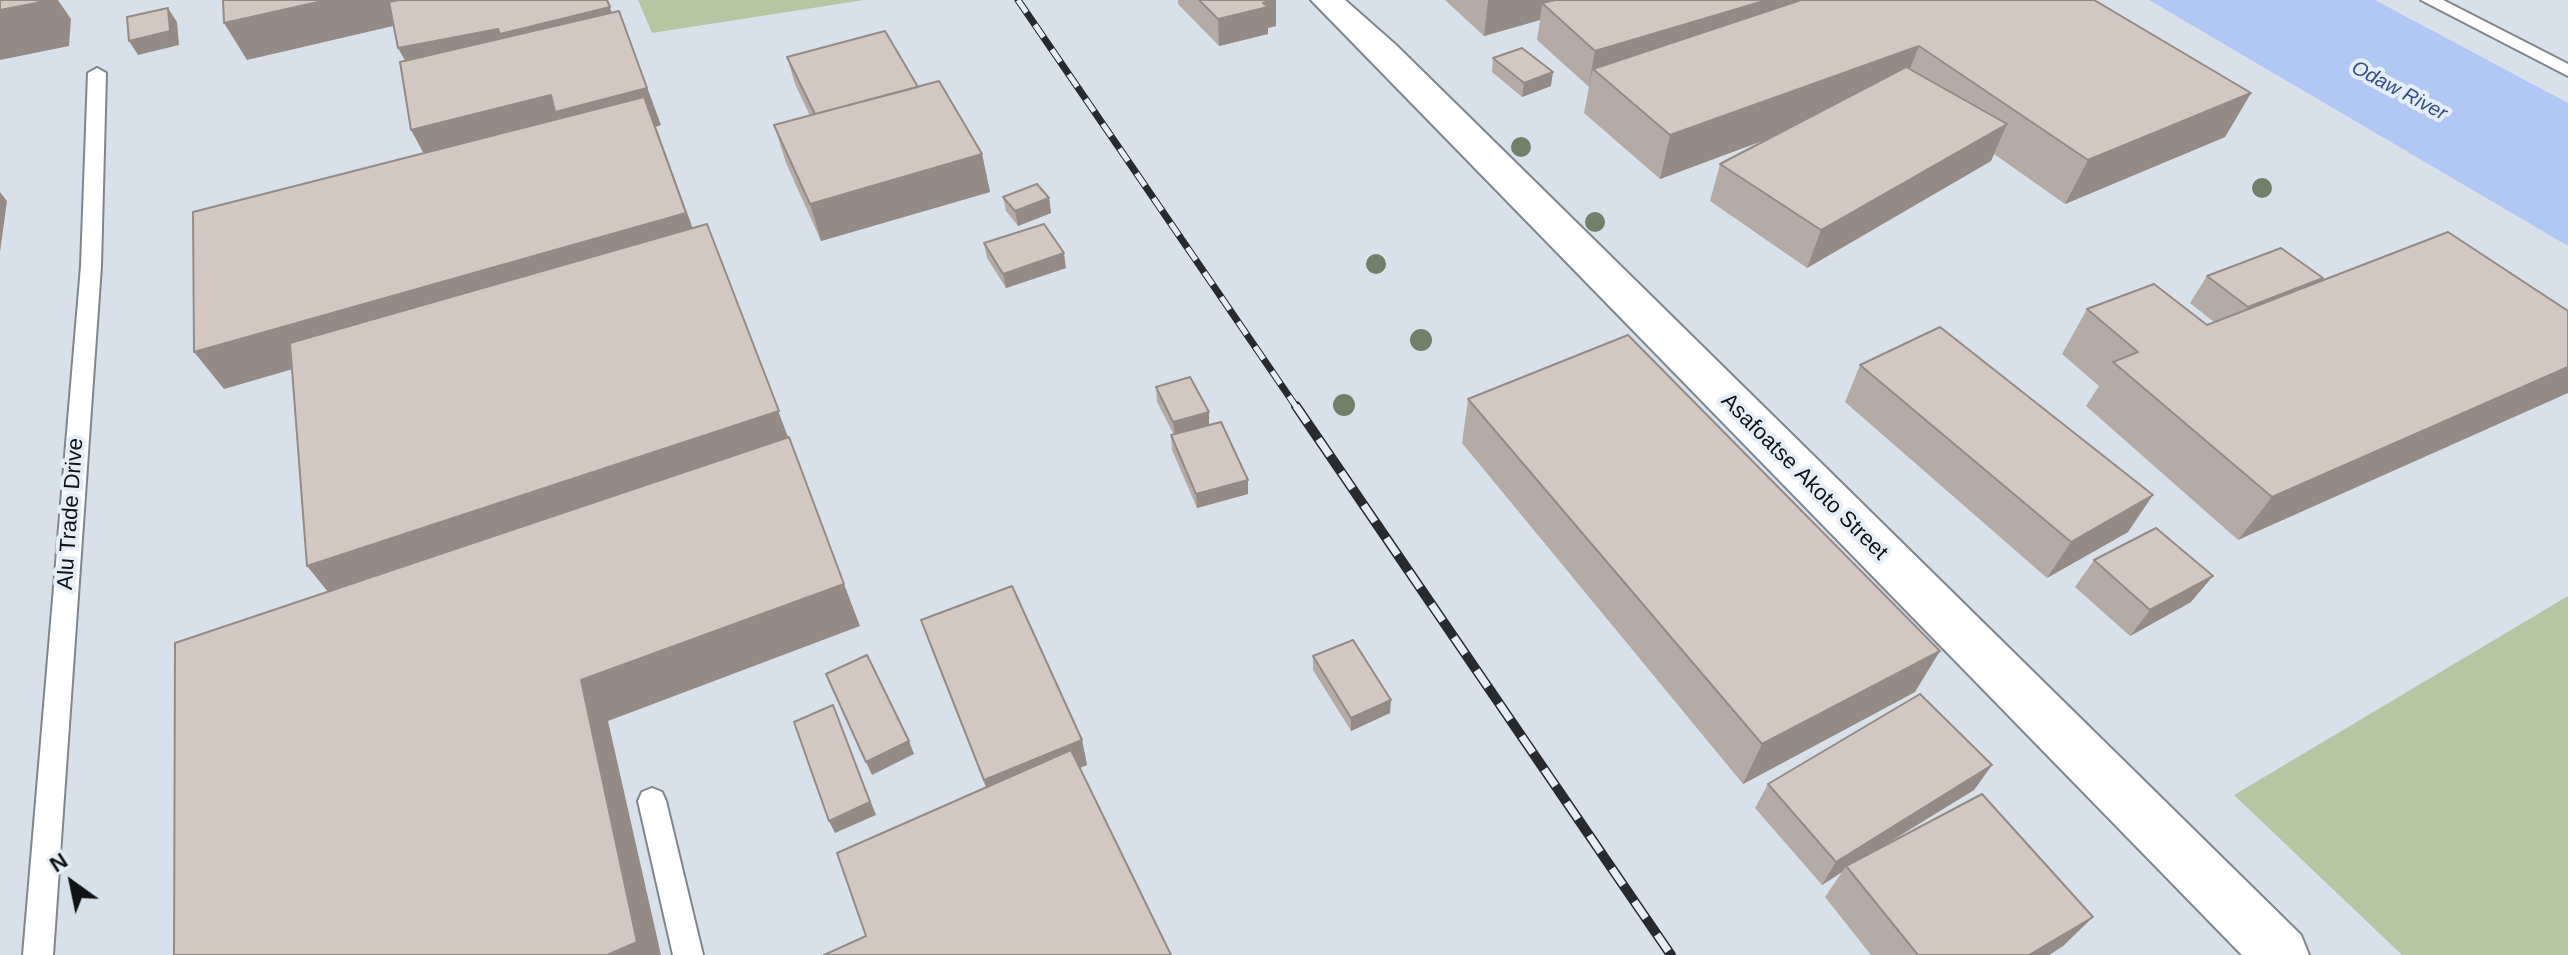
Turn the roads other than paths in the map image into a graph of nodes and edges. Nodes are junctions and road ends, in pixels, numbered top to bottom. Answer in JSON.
{"nodes":[{"id":1,"x":1327,"y":0,"type":"edge"},
{"id":2,"x":2430,"y":0,"type":"edge"},
{"id":3,"x":2568,"y":71,"type":"edge"},
{"id":4,"x":97,"y":73,"type":"dead end"},
{"id":5,"x":652,"y":801,"type":"dead end"},
{"id":6,"x":38,"y":955,"type":"edge"},
{"id":7,"x":688,"y":955,"type":"edge"},
{"id":8,"x":2281,"y":955,"type":"edge"}],
"edges":[{"from":1,"to":8,"type":"street","name":"Asafoatse Akoto Street"},
{"from":2,"to":3,"type":"lane"},
{"from":4,"to":6,"type":"lane","name":"Alu Trade Drive"},
{"from":5,"to":7,"type":"lane"}]}
